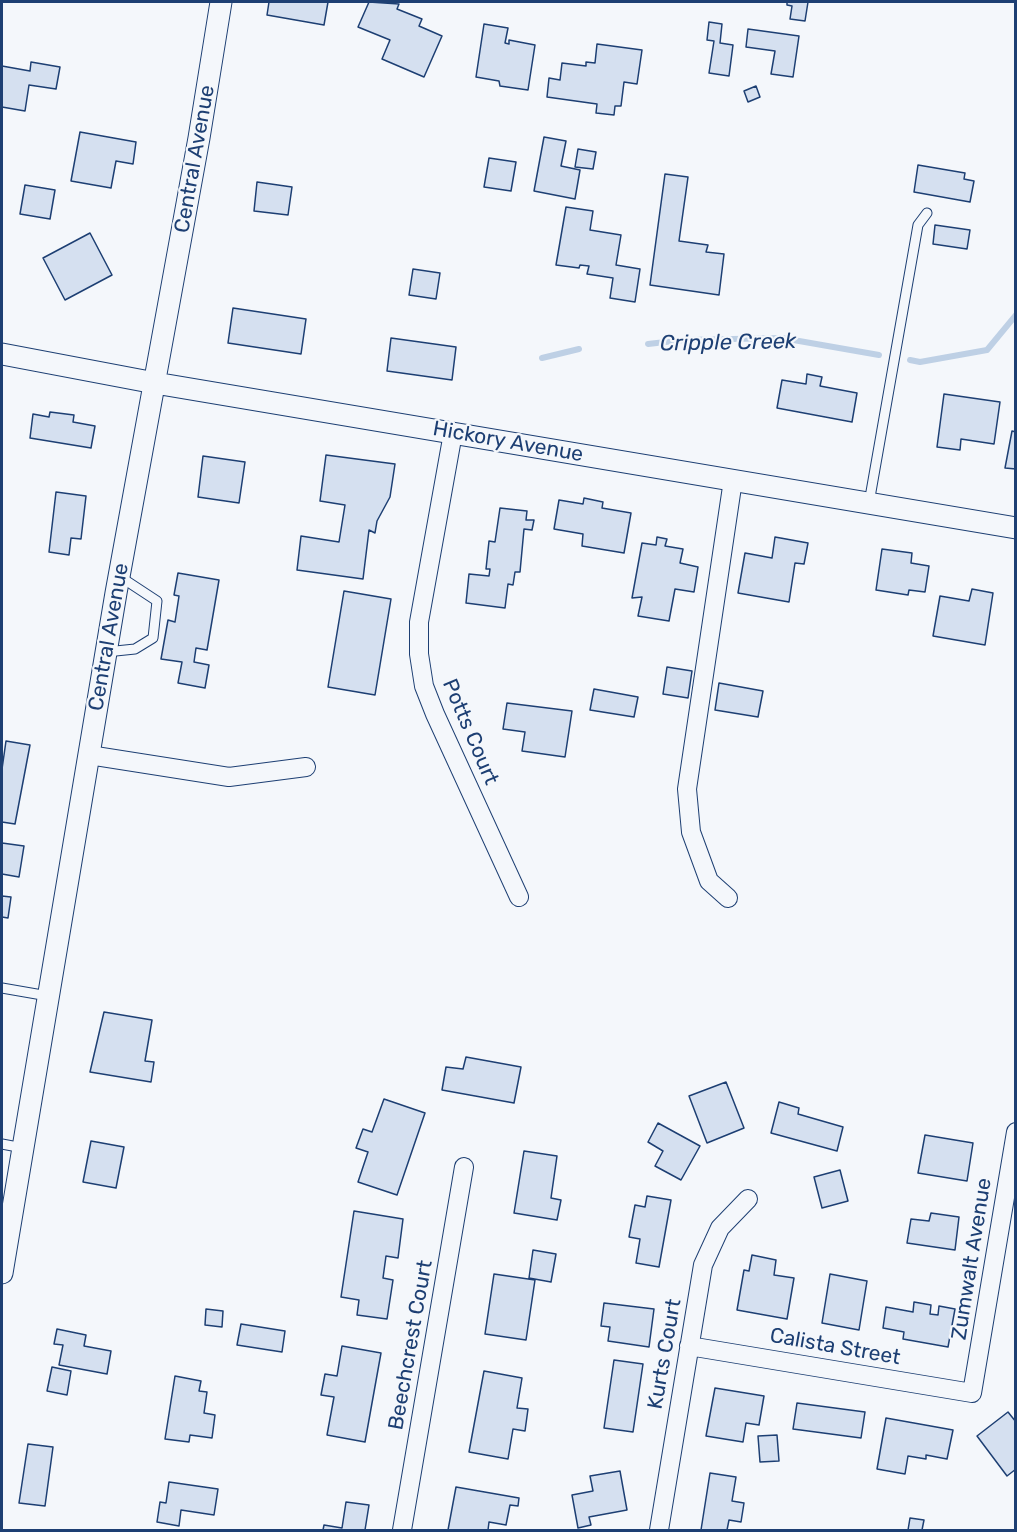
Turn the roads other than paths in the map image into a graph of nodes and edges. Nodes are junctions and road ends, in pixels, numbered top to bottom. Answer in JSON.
{"nodes":[{"id":1,"x":221,"y":2,"type":"edge"},
{"id":2,"x":927,"y":213,"type":"dead end"},
{"id":3,"x":2,"y":354,"type":"edge"},
{"id":4,"x":155,"y":382,"type":"junction"},
{"id":5,"x":453,"y":433,"type":"junction"},
{"id":6,"x":734,"y":480,"type":"junction"},
{"id":7,"x":869,"y":503,"type":"junction"},
{"id":8,"x":1016,"y":528,"type":"edge"},
{"id":9,"x":119,"y":576,"type":"junction"},
{"id":10,"x":106,"y":652,"type":"junction"},
{"id":11,"x":89,"y":755,"type":"junction"},
{"id":12,"x":306,"y":766,"type":"dead end"},
{"id":13,"x":519,"y":897,"type":"dead end"},
{"id":14,"x":728,"y":898,"type":"dead end"},
{"id":15,"x":2,"y":988,"type":"edge"},
{"id":16,"x":48,"y":996,"type":"junction"},
{"id":17,"x":1016,"y":1132,"type":"edge"},
{"id":18,"x":2,"y":1144,"type":"edge"},
{"id":19,"x":23,"y":1148,"type":"junction"},
{"id":20,"x":464,"y":1167,"type":"dead end"},
{"id":21,"x":748,"y":1199,"type":"dead end"},
{"id":22,"x":2,"y":1273,"type":"edge"},
{"id":23,"x":689,"y":1346,"type":"junction"},
{"id":24,"x":972,"y":1393,"type":"joint"},
{"id":25,"x":402,"y":1530,"type":"edge"},
{"id":26,"x":658,"y":1530,"type":"edge"}],
"edges":[{"from":1,"to":4,"type":"street","name":"Central Avenue"},
{"from":2,"to":7,"type":"lane"},
{"from":3,"to":4,"type":"street","name":"Hickory Avenue"},
{"from":4,"to":5,"type":"street","name":"Hickory Avenue"},
{"from":4,"to":9,"type":"street","name":"Central Avenue"},
{"from":5,"to":6,"type":"street","name":"Hickory Avenue"},
{"from":5,"to":13,"type":"street","name":"Potts Court"},
{"from":6,"to":7,"type":"street","name":"Hickory Avenue"},
{"from":6,"to":14,"type":"street"},
{"from":7,"to":8,"type":"street","name":"Hickory Avenue"},
{"from":9,"to":10,"type":"street","name":"Central Avenue"},
{"from":9,"to":10,"type":"lane"},
{"from":10,"to":11,"type":"street","name":"Central Avenue"},
{"from":11,"to":12,"type":"street"},
{"from":11,"to":16,"type":"street","name":"Central Avenue"},
{"from":15,"to":16,"type":"lane"},
{"from":16,"to":19,"type":"street","name":"Central Avenue"},
{"from":17,"to":24,"type":"street","name":"Zumwalt Avenue"},
{"from":18,"to":19,"type":"lane"},
{"from":19,"to":22,"type":"street","name":"Central Avenue"},
{"from":20,"to":25,"type":"street","name":"Beechcrest Court"},
{"from":21,"to":23,"type":"street","name":"Kurts Court"},
{"from":23,"to":24,"type":"street","name":"Calista Street"},
{"from":23,"to":26,"type":"street","name":"Kurts Court"}]}
